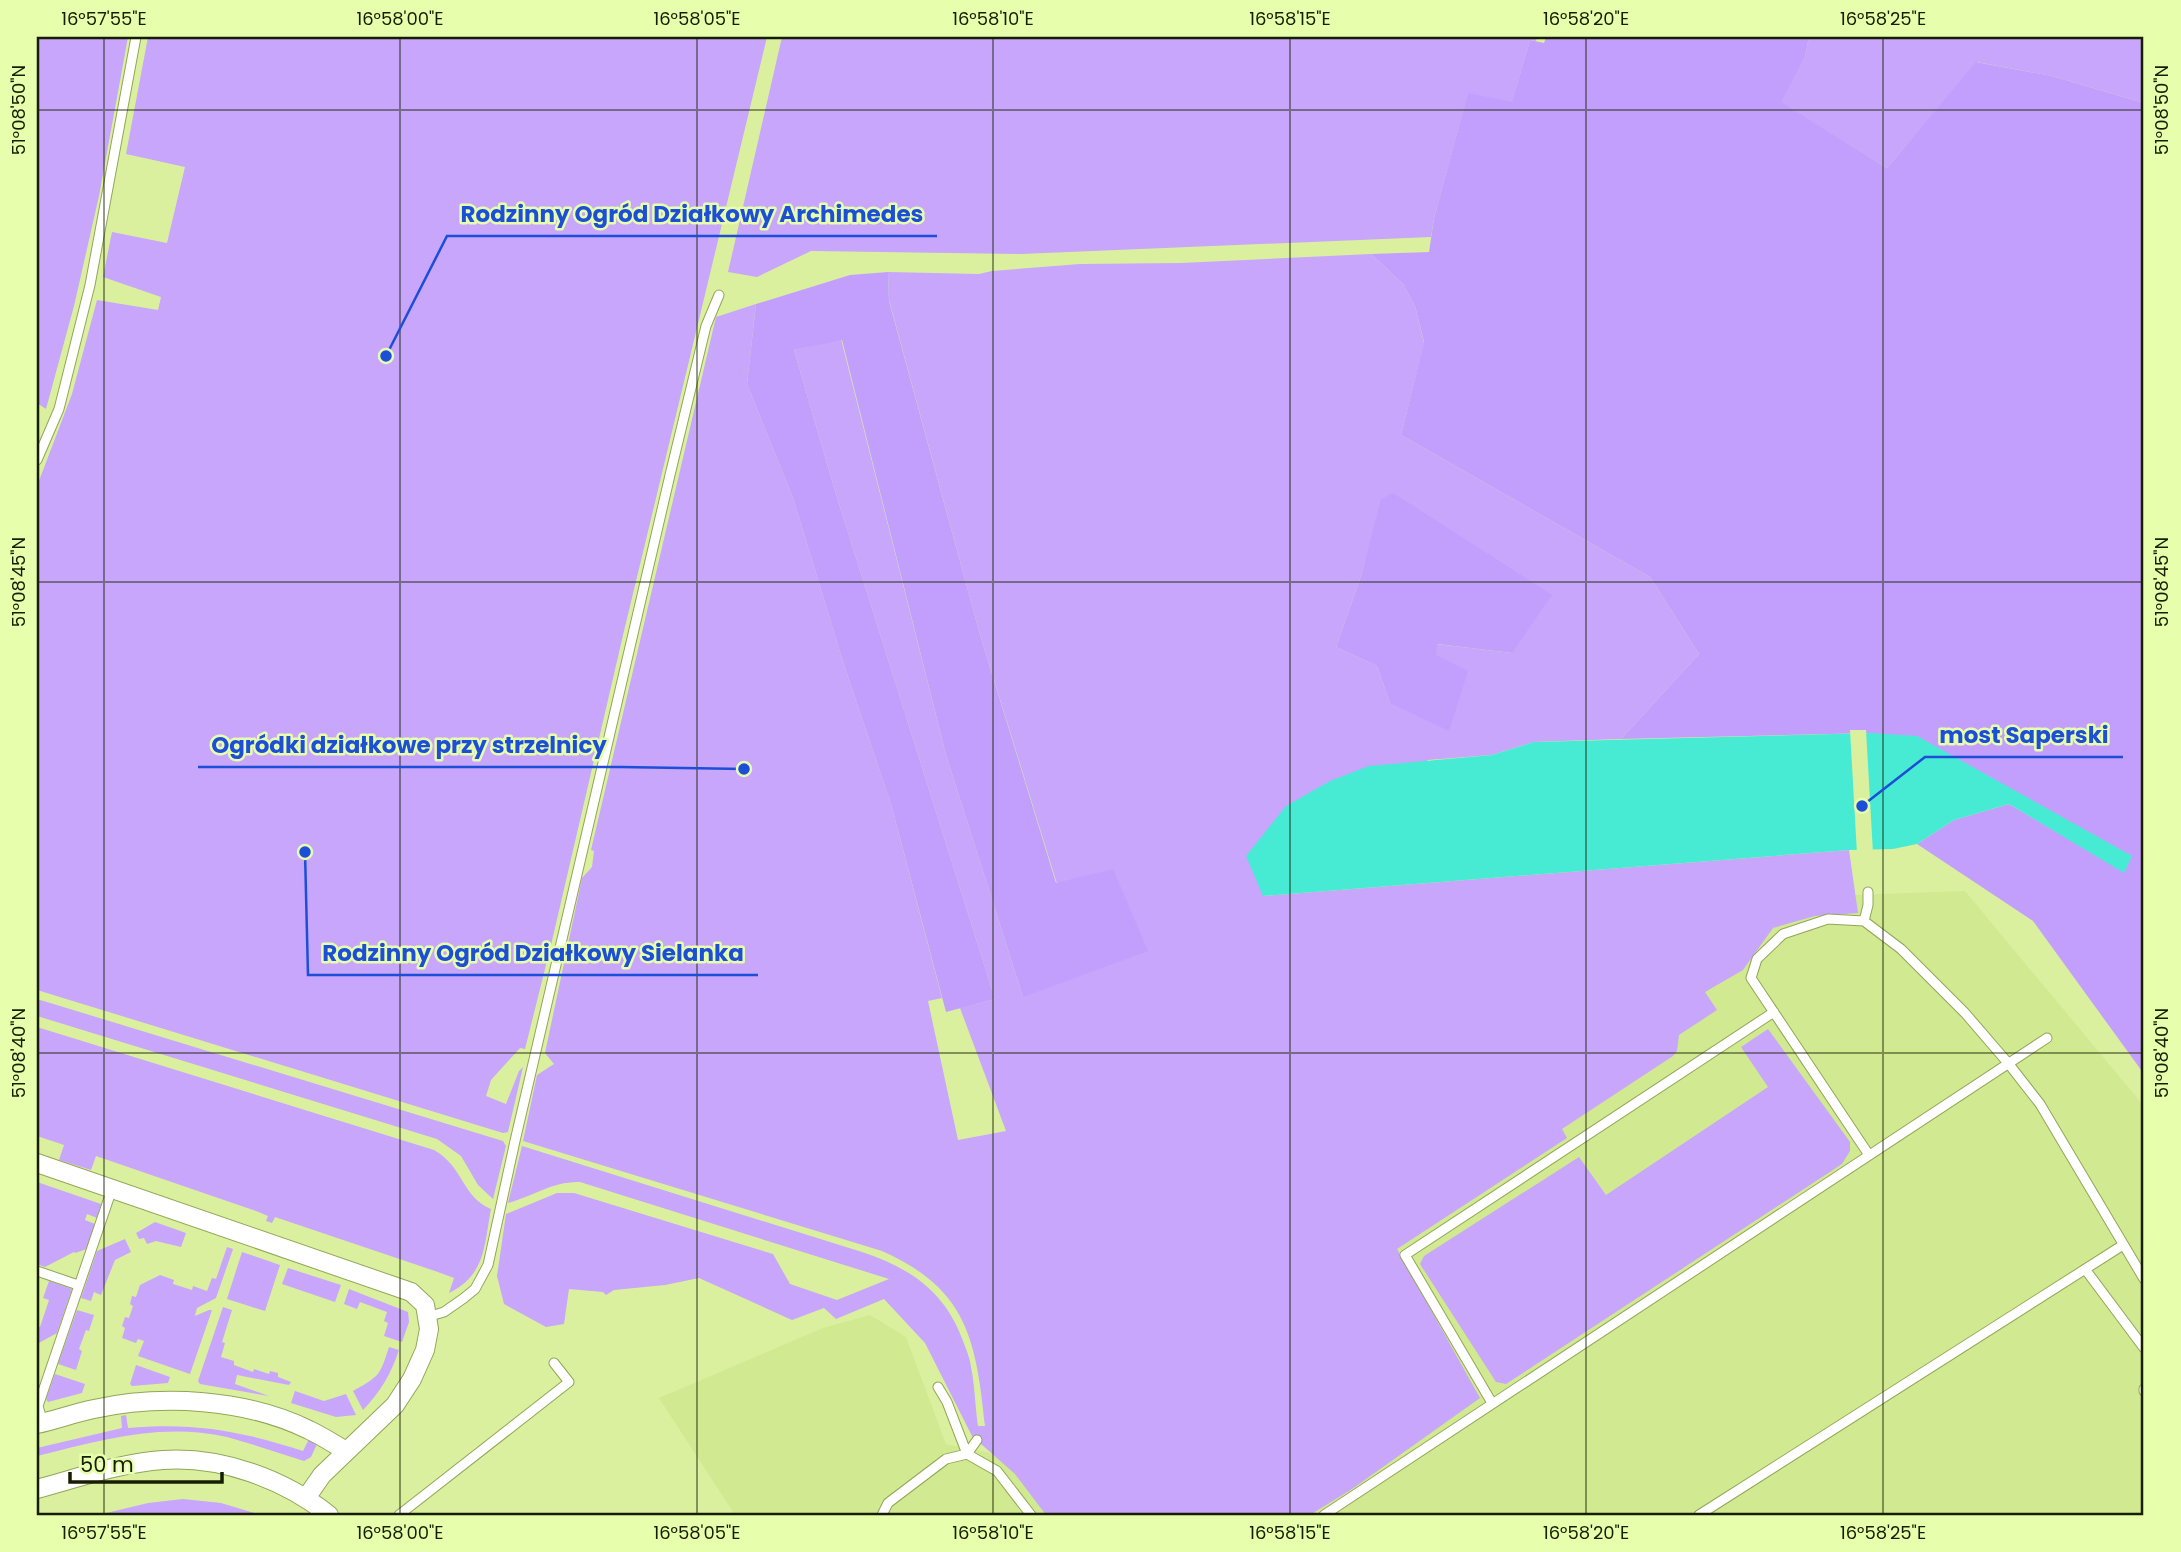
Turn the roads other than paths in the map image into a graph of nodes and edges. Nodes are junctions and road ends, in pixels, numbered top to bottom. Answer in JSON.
{"nodes":[{"id":1,"x":136,"y":37,"type":"edge"},
{"id":2,"x":719,"y":295,"type":"dead end"},
{"id":3,"x":37,"y":460,"type":"edge"},
{"id":4,"x":1868,"y":892,"type":"dead end"},
{"id":5,"x":1864,"y":921,"type":"junction"},
{"id":6,"x":1774,"y":1012,"type":"junction"},
{"id":7,"x":2047,"y":1038,"type":"dead end"},
{"id":8,"x":2008,"y":1063,"type":"junction"},
{"id":9,"x":1869,"y":1154,"type":"junction"},
{"id":10,"x":37,"y":1163,"type":"edge"},
{"id":11,"x":112,"y":1189,"type":"junction"},
{"id":12,"x":2123,"y":1245,"type":"junction"},
{"id":13,"x":2085,"y":1269,"type":"junction"},
{"id":14,"x":37,"y":1271,"type":"edge"},
{"id":15,"x":2144,"y":1279,"type":"edge"},
{"id":16,"x":78,"y":1285,"type":"junction"},
{"id":17,"x":427,"y":1317,"type":"junction"},
{"id":18,"x":2144,"y":1348,"type":"edge"},
{"id":19,"x":554,"y":1363,"type":"dead end"},
{"id":20,"x":938,"y":1387,"type":"dead end"},
{"id":21,"x":1492,"y":1403,"type":"junction"},
{"id":22,"x":40,"y":1424,"type":"edge"},
{"id":23,"x":977,"y":1440,"type":"dead end"},
{"id":24,"x":346,"y":1451,"type":"junction"},
{"id":25,"x":967,"y":1454,"type":"junction"},
{"id":26,"x":37,"y":1489,"type":"edge"},
{"id":27,"x":306,"y":1498,"type":"junction"},
{"id":28,"x":329,"y":1515,"type":"edge"},
{"id":29,"x":399,"y":1515,"type":"edge"},
{"id":30,"x":882,"y":1515,"type":"edge"},
{"id":31,"x":1031,"y":1515,"type":"edge"},
{"id":32,"x":1324,"y":1515,"type":"edge"},
{"id":33,"x":1699,"y":1515,"type":"edge"}],
"edges":[{"from":1,"to":3,"type":"lane"},
{"from":2,"to":17,"type":"lane"},
{"from":4,"to":5,"type":"lane"},
{"from":5,"to":6,"type":"lane"},
{"from":5,"to":8,"type":"lane"},
{"from":6,"to":9,"type":"lane"},
{"from":6,"to":21,"type":"lane"},
{"from":7,"to":8,"type":"lane"},
{"from":8,"to":9,"type":"lane"},
{"from":8,"to":12,"type":"lane"},
{"from":9,"to":21,"type":"lane"},
{"from":10,"to":11,"type":"street"},
{"from":11,"to":16,"type":"lane"},
{"from":11,"to":17,"type":"street"},
{"from":12,"to":13,"type":"lane"},
{"from":12,"to":15,"type":"lane"},
{"from":13,"to":18,"type":"lane"},
{"from":13,"to":33,"type":"lane"},
{"from":14,"to":16,"type":"lane"},
{"from":16,"to":22,"type":"lane"},
{"from":17,"to":24,"type":"street"},
{"from":19,"to":29,"type":"lane"},
{"from":20,"to":25,"type":"lane"},
{"from":21,"to":32,"type":"lane"},
{"from":22,"to":24,"type":"street"},
{"from":23,"to":25,"type":"lane"},
{"from":24,"to":27,"type":"street"},
{"from":25,"to":30,"type":"lane"},
{"from":25,"to":31,"type":"lane"},
{"from":26,"to":27,"type":"street"},
{"from":27,"to":28,"type":"street"}]}
